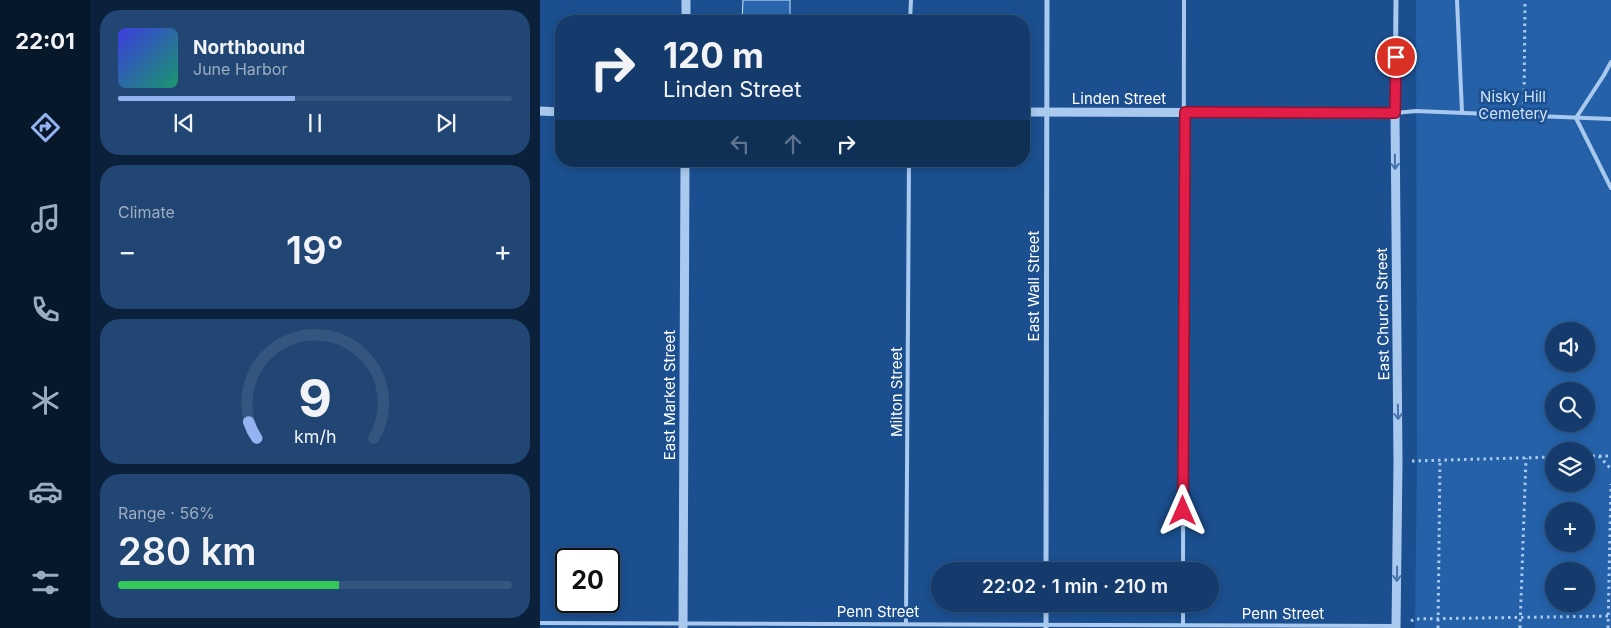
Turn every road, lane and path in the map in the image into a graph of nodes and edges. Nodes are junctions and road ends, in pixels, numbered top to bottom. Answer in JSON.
{"nodes":[{"id":1,"x":686,"y":0,"type":"edge"},
{"id":2,"x":911,"y":0,"type":"edge"},
{"id":3,"x":1047,"y":0,"type":"edge"},
{"id":4,"x":1184,"y":0,"type":"edge"},
{"id":5,"x":1396,"y":0,"type":"edge"},
{"id":6,"x":1457,"y":0,"type":"edge"},
{"id":7,"x":1526,"y":0,"type":"edge"},
{"id":8,"x":686,"y":15,"type":"edge"},
{"id":9,"x":910,"y":15,"type":"edge"},
{"id":10,"x":1611,"y":62,"type":"edge"},
{"id":11,"x":540,"y":111,"type":"edge"},
{"id":12,"x":555,"y":112,"type":"edge"},
{"id":13,"x":1030,"y":112,"type":"edge"},
{"id":14,"x":1047,"y":112,"type":"junction"},
{"id":15,"x":1185,"y":112,"type":"junction"},
{"id":16,"x":1462,"y":112,"type":"junction"},
{"id":17,"x":1395,"y":113,"type":"junction"},
{"id":18,"x":1524,"y":115,"type":"junction"},
{"id":19,"x":1576,"y":118,"type":"junction"},
{"id":20,"x":1611,"y":118,"type":"edge"},
{"id":21,"x":685,"y":167,"type":"edge"},
{"id":22,"x":909,"y":167,"type":"edge"},
{"id":23,"x":1611,"y":188,"type":"edge"},
{"id":24,"x":1595,"y":456,"type":"edge"},
{"id":25,"x":1599,"y":456,"type":"junction"},
{"id":26,"x":1611,"y":456,"type":"edge"},
{"id":27,"x":1545,"y":457,"type":"edge"},
{"id":28,"x":1526,"y":458,"type":"junction"},
{"id":29,"x":1440,"y":461,"type":"junction"},
{"id":30,"x":1398,"y":462,"type":"junction"},
{"id":31,"x":1611,"y":469,"type":"edge"},
{"id":32,"x":1611,"y":484,"type":"edge"},
{"id":33,"x":1046,"y":562,"type":"edge"},
{"id":34,"x":1183,"y":562,"type":"edge"},
{"id":35,"x":1046,"y":612,"type":"edge"},
{"id":36,"x":1183,"y":612,"type":"edge"},
{"id":37,"x":1609,"y":616,"type":"edge"},
{"id":38,"x":1520,"y":618,"type":"junction"},
{"id":39,"x":1438,"y":619,"type":"junction"},
{"id":40,"x":540,"y":623,"type":"edge"},
{"id":41,"x":906,"y":624,"type":"junction"},
{"id":42,"x":1183,"y":625,"type":"junction"},
{"id":43,"x":683,"y":626,"type":"edge"},
{"id":44,"x":1046,"y":626,"type":"edge"},
{"id":45,"x":1396,"y":627,"type":"edge"},
{"id":46,"x":1438,"y":628,"type":"edge"},
{"id":47,"x":1520,"y":628,"type":"edge"},
{"id":48,"x":1608,"y":628,"type":"edge"}],
"edges":[{"from":1,"to":8,"type":"street"},
{"from":2,"to":9,"type":"lane"},
{"from":3,"to":14,"type":"street","name":"East Wall Street"},
{"from":4,"to":15,"type":"lane"},
{"from":5,"to":17,"type":"street","name":"East Church Street"},
{"from":6,"to":16,"type":"lane"},
{"from":7,"to":18,"type":"path"},
{"from":10,"to":19,"type":"lane"},
{"from":11,"to":12,"type":"street"},
{"from":13,"to":14,"type":"street","name":"Linden Street"},
{"from":14,"to":15,"type":"street","name":"Linden Street"},
{"from":14,"to":33,"type":"street","name":"East Wall Street"},
{"from":15,"to":17,"type":"street","name":"Linden Street"},
{"from":15,"to":34,"type":"lane"},
{"from":16,"to":17,"type":"lane"},
{"from":16,"to":18,"type":"lane"},
{"from":17,"to":30,"type":"street","name":"East Church Street","one_way":true},
{"from":18,"to":19,"type":"lane"},
{"from":19,"to":20,"type":"lane"},
{"from":19,"to":23,"type":"lane"},
{"from":21,"to":43,"type":"street","name":"East Market Street"},
{"from":22,"to":41,"type":"lane","name":"Milton Street"},
{"from":24,"to":25,"type":"path"},
{"from":25,"to":26,"type":"path"},
{"from":25,"to":31,"type":"path"},
{"from":27,"to":28,"type":"path"},
{"from":28,"to":29,"type":"path"},
{"from":28,"to":38,"type":"path"},
{"from":29,"to":30,"type":"path"},
{"from":29,"to":39,"type":"path"},
{"from":30,"to":45,"type":"street","name":"East Church Street","one_way":true},
{"from":32,"to":37,"type":"path"},
{"from":35,"to":44,"type":"street"},
{"from":36,"to":42,"type":"lane"},
{"from":37,"to":38,"type":"path"},
{"from":37,"to":48,"type":"path"},
{"from":38,"to":39,"type":"path"},
{"from":38,"to":47,"type":"path"},
{"from":39,"to":45,"type":"path"},
{"from":39,"to":46,"type":"path"},
{"from":40,"to":43,"type":"lane","name":"Penn Street"},
{"from":41,"to":43,"type":"lane","name":"Penn Street"},
{"from":41,"to":44,"type":"lane","name":"Penn Street"},
{"from":42,"to":44,"type":"lane","name":"Penn Street"},
{"from":42,"to":45,"type":"lane","name":"Penn Street"}]}
